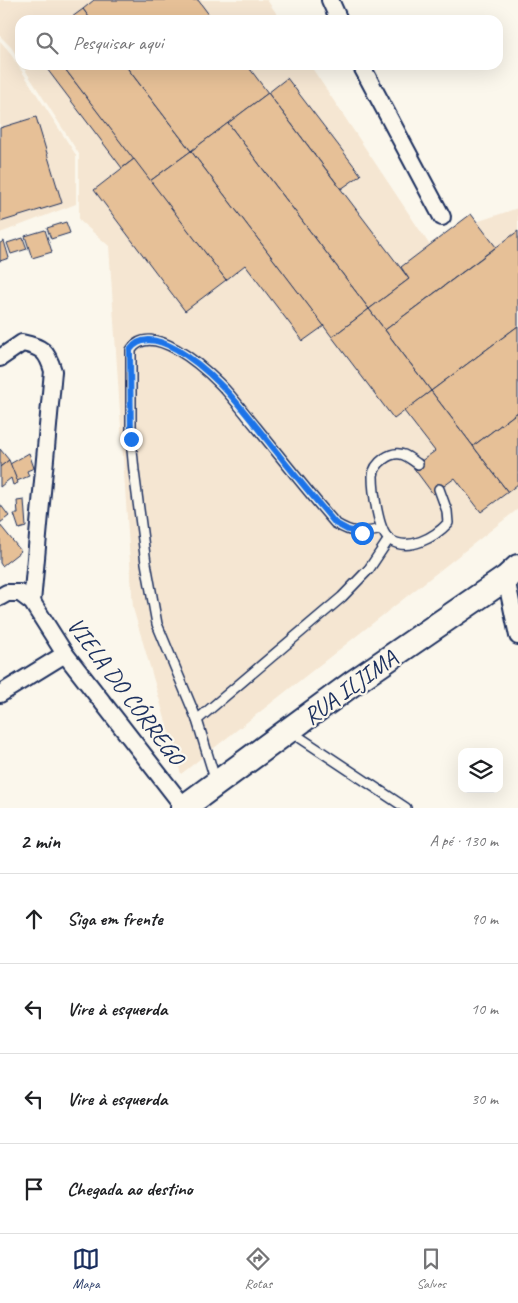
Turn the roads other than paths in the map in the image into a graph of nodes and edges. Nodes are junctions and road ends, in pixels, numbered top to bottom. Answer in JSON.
{"nodes":[{"id":1,"x":330,"y":0,"type":"edge"},
{"id":2,"x":337,"y":15,"type":"edge"},
{"id":3,"x":364,"y":70,"type":"edge"},
{"id":4,"x":442,"y":217,"type":"dead end"},
{"id":5,"x":0,"y":358,"type":"edge"},
{"id":6,"x":418,"y":464,"type":"dead end"},
{"id":7,"x":439,"y":490,"type":"dead end"},
{"id":8,"x":382,"y":529,"type":"junction"},
{"id":9,"x":389,"y":539,"type":"junction"},
{"id":10,"x":512,"y":572,"type":"edge"},
{"id":11,"x":0,"y":597,"type":"edge"},
{"id":12,"x":32,"y":602,"type":"junction"},
{"id":13,"x":518,"y":636,"type":"edge"},
{"id":14,"x":65,"y":654,"type":"junction"},
{"id":15,"x":0,"y":694,"type":"edge"},
{"id":16,"x":197,"y":720,"type":"junction"},
{"id":17,"x":290,"y":731,"type":"junction"},
{"id":18,"x":217,"y":783,"type":"junction"},
{"id":19,"x":184,"y":808,"type":"edge"},
{"id":20,"x":406,"y":808,"type":"edge"}],
"edges":[{"from":1,"to":2,"type":"street"},
{"from":3,"to":4,"type":"street"},
{"from":5,"to":12,"type":"street"},
{"from":6,"to":8,"type":"lane"},
{"from":7,"to":9,"type":"lane"},
{"from":8,"to":9,"type":"lane"},
{"from":8,"to":16,"type":"lane"},
{"from":9,"to":16,"type":"lane"},
{"from":10,"to":13,"type":"street"},
{"from":10,"to":17,"type":"main road","name":"RUA ILJIMA"},
{"from":11,"to":12,"type":"street"},
{"from":12,"to":14,"type":"street","name":"VIELA DO CÓRREGO"},
{"from":14,"to":15,"type":"street"},
{"from":14,"to":19,"type":"street","name":"VIELA DO CÓRREGO"},
{"from":16,"to":18,"type":"lane"},
{"from":17,"to":18,"type":"main road","name":"RUA ILJIMA"},
{"from":17,"to":20,"type":"lane"},
{"from":18,"to":19,"type":"main road","name":"RUA ILJIMA"}]}
